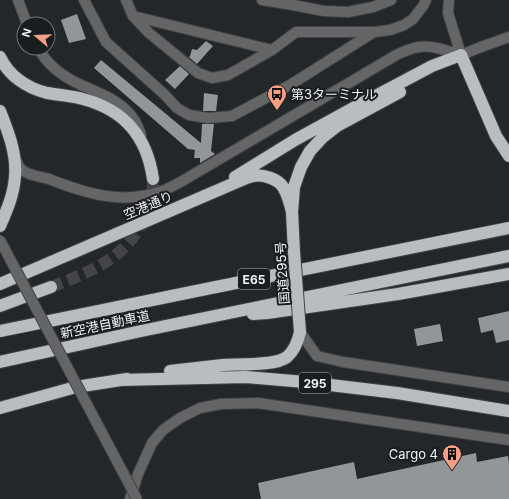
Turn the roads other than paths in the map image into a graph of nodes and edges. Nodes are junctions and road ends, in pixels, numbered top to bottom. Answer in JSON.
{"nodes":[{"id":1,"x":18,"y":0,"type":"edge"},
{"id":2,"x":84,"y":0,"type":"edge"},
{"id":3,"x":126,"y":0,"type":"edge"},
{"id":4,"x":262,"y":0,"type":"edge"},
{"id":5,"x":284,"y":0,"type":"edge"},
{"id":6,"x":391,"y":0,"type":"edge"},
{"id":7,"x":426,"y":0,"type":"edge"},
{"id":8,"x":449,"y":0,"type":"edge"},
{"id":9,"x":293,"y":4,"type":"junction"},
{"id":10,"x":24,"y":16,"type":"edge"},
{"id":11,"x":133,"y":16,"type":"junction"},
{"id":12,"x":374,"y":32,"type":"junction"},
{"id":13,"x":509,"y":38,"type":"edge"},
{"id":14,"x":272,"y":50,"type":"junction"},
{"id":15,"x":461,"y":55,"type":"junction"},
{"id":16,"x":43,"y":56,"type":"edge"},
{"id":17,"x":0,"y":57,"type":"edge"},
{"id":18,"x":0,"y":111,"type":"edge"},
{"id":19,"x":148,"y":154,"type":"junction"},
{"id":20,"x":14,"y":156,"type":"junction"},
{"id":21,"x":509,"y":156,"type":"edge"},
{"id":22,"x":152,"y":179,"type":"tunnel mouth"},
{"id":23,"x":194,"y":200,"type":"junction"},
{"id":24,"x":292,"y":212,"type":"junction"},
{"id":25,"x":0,"y":226,"type":"edge"},
{"id":26,"x":509,"y":228,"type":"edge"},
{"id":27,"x":0,"y":240,"type":"edge"},
{"id":28,"x":509,"y":256,"type":"edge"},
{"id":29,"x":509,"y":274,"type":"edge"},
{"id":30,"x":0,"y":284,"type":"edge"},
{"id":31,"x":51,"y":287,"type":"tunnel mouth"},
{"id":32,"x":0,"y":306,"type":"edge"},
{"id":33,"x":216,"y":315,"type":"junction"},
{"id":34,"x":0,"y":331,"type":"edge"},
{"id":35,"x":300,"y":332,"type":"junction"},
{"id":36,"x":0,"y":362,"type":"edge"},
{"id":37,"x":119,"y":380,"type":"junction"},
{"id":38,"x":509,"y":387,"type":"edge"},
{"id":39,"x":0,"y":408,"type":"edge"},
{"id":40,"x":509,"y":411,"type":"edge"},
{"id":41,"x":509,"y":440,"type":"edge"},
{"id":42,"x":130,"y":499,"type":"edge"},
{"id":43,"x":137,"y":499,"type":"edge"}],
"edges":[{"from":1,"to":10,"type":"street"},
{"from":2,"to":12,"type":"street"},
{"from":3,"to":11,"type":"street"},
{"from":4,"to":9,"type":"street"},
{"from":5,"to":9,"type":"street"},
{"from":6,"to":9,"type":"street"},
{"from":7,"to":12,"type":"street"},
{"from":8,"to":15,"type":"street"},
{"from":11,"to":14,"type":"street"},
{"from":11,"to":14,"type":"street"},
{"from":12,"to":14,"type":"street"},
{"from":13,"to":15,"type":"street"},
{"from":15,"to":20,"type":"street"},
{"from":15,"to":21,"type":"highway"},
{"from":15,"to":23,"type":"highway","number":"295"},
{"from":15,"to":24,"type":"highway","number":"295"},
{"from":16,"to":19,"type":"street"},
{"from":17,"to":19,"type":"highway"},
{"from":18,"to":20,"type":"highway"},
{"from":19,"to":22,"type":"highway"},
{"from":20,"to":25,"type":"highway"},
{"from":23,"to":24,"type":"highway","name":"空港通り","number":"295"},
{"from":23,"to":30,"type":"highway","name":"空港通り","number":"295"},
{"from":24,"to":35,"type":"highway","name":"国道295号","number":"295","bridge":true},
{"from":26,"to":34,"type":"highway","number":"E65"},
{"from":27,"to":43,"type":"street","bridge":true},
{"from":28,"to":33,"type":"highway","number":"E65"},
{"from":29,"to":33,"type":"highway"},
{"from":31,"to":32,"type":"highway"},
{"from":33,"to":36,"type":"highway","name":"新空港自動車道","number":"E65"},
{"from":35,"to":37,"type":"highway","number":"295"},
{"from":35,"to":38,"type":"street"},
{"from":37,"to":39,"type":"highway","number":"295"},
{"from":37,"to":40,"type":"highway","number":"295"},
{"from":41,"to":42,"type":"street"}]}
